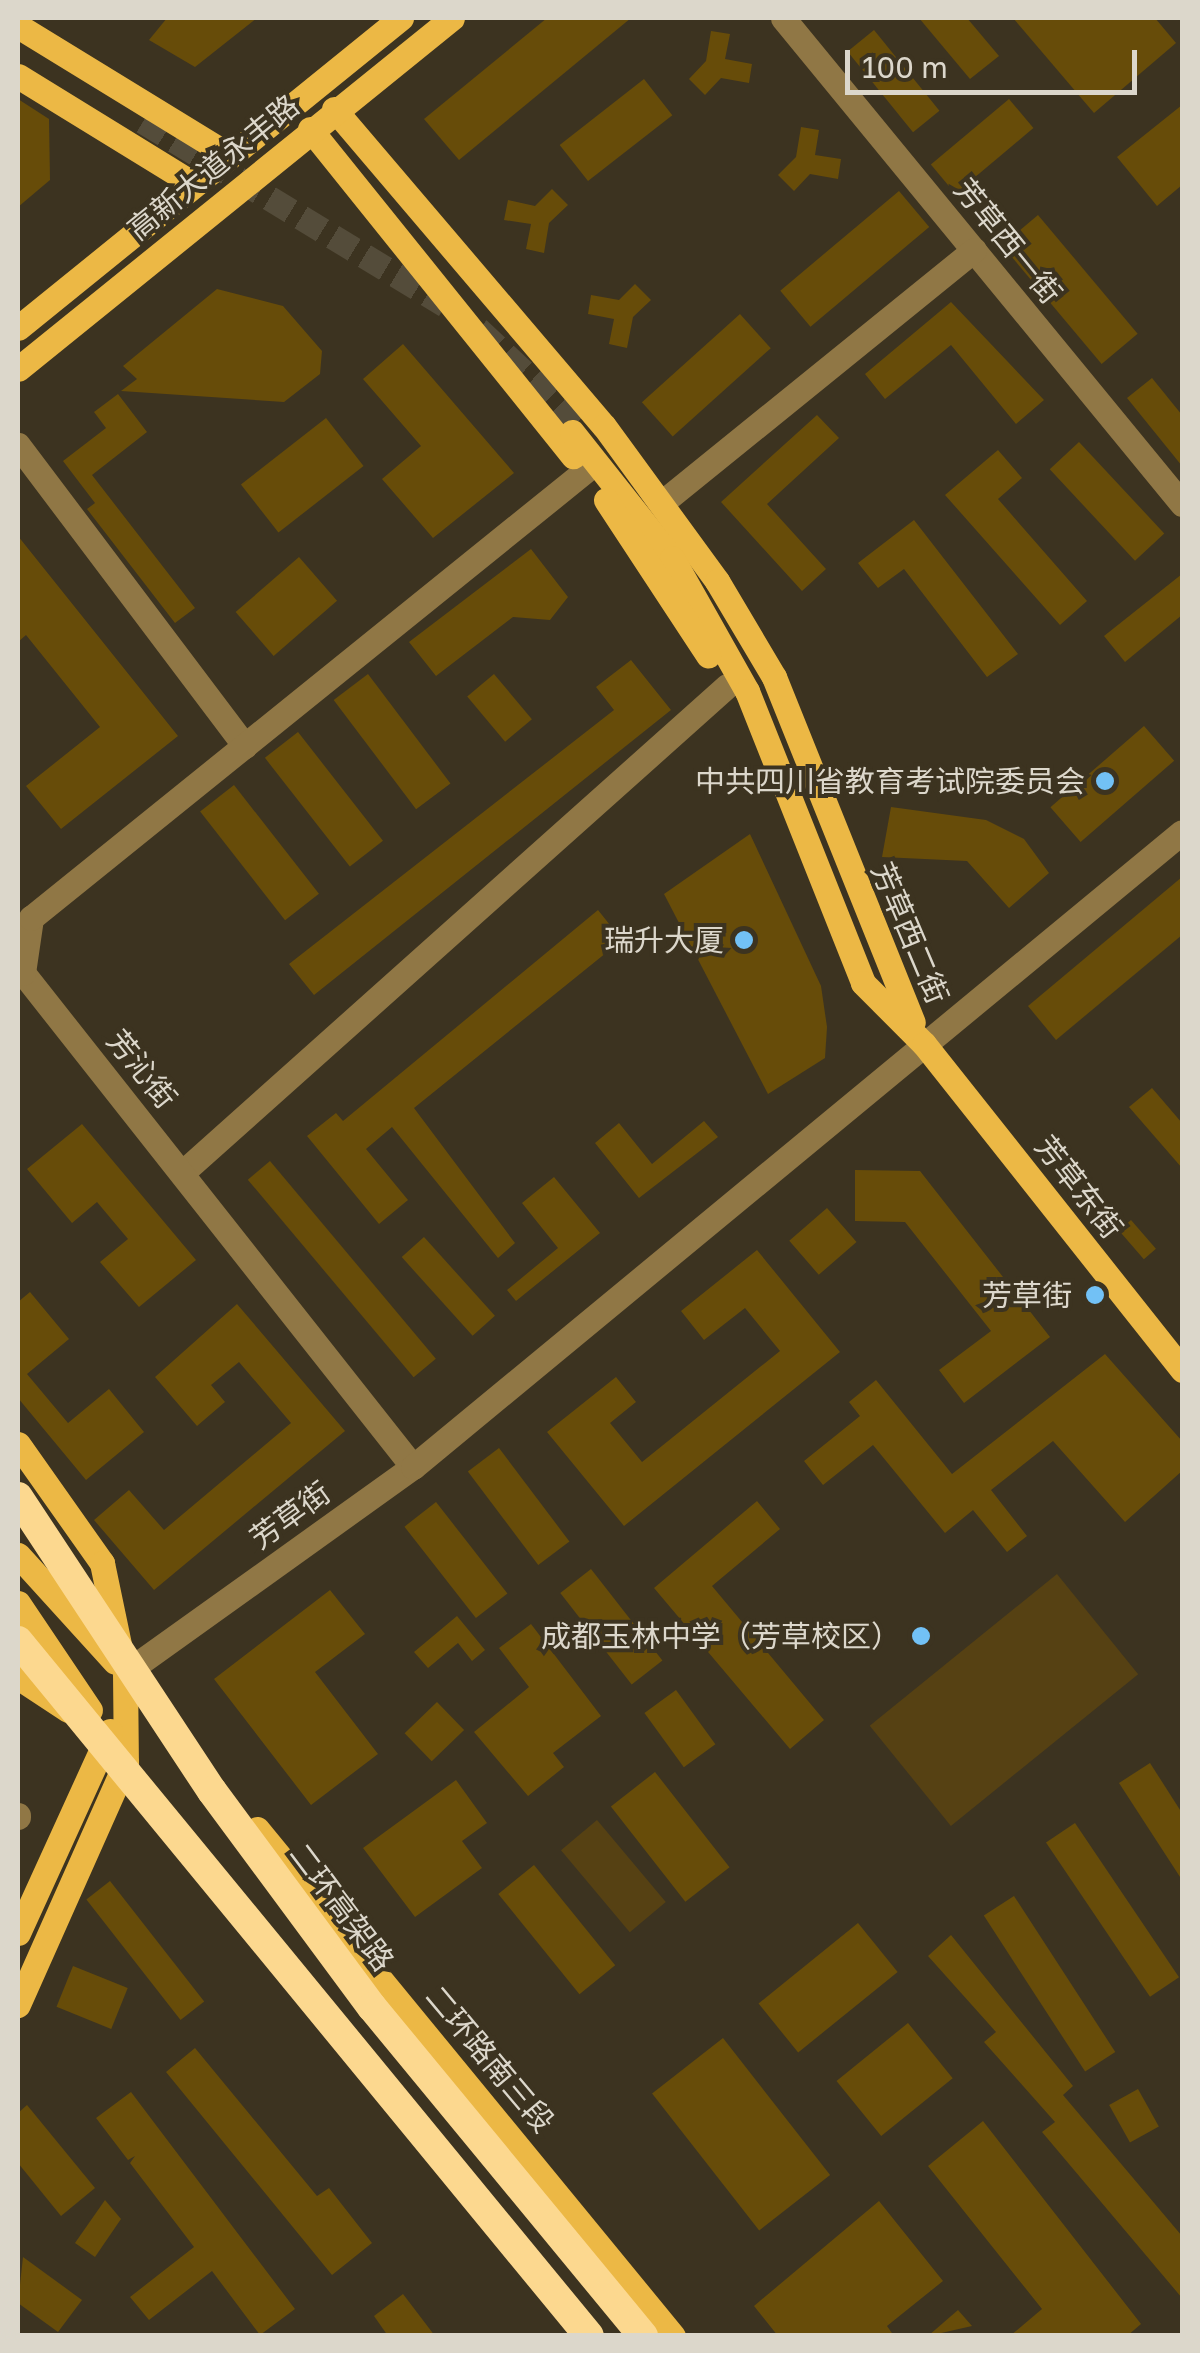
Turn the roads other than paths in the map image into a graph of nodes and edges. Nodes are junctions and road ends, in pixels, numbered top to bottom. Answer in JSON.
{"nodes":[{"id":1,"x":401,"y":18,"type":"edge"},
{"id":2,"x":452,"y":18,"type":"edge"},
{"id":3,"x":783,"y":18,"type":"edge"},
{"id":4,"x":18,"y":26,"type":"edge"},
{"id":5,"x":18,"y":43,"type":"edge"},
{"id":6,"x":18,"y":56,"type":"edge"},
{"id":7,"x":18,"y":76,"type":"edge"},
{"id":8,"x":334,"y":109,"type":"junction"},
{"id":9,"x":310,"y":130,"type":"junction"},
{"id":10,"x":225,"y":154,"type":"junction"},
{"id":11,"x":192,"y":183,"type":"junction"},
{"id":12,"x":974,"y":250,"type":"junction"},
{"id":13,"x":21,"y":324,"type":"edge"},
{"id":14,"x":51,"y":342,"type":"junction"},
{"id":15,"x":18,"y":369,"type":"edge"},
{"id":16,"x":18,"y":394,"type":"edge"},
{"id":17,"x":18,"y":445,"type":"edge"},
{"id":18,"x":585,"y":471,"type":"junction"},
{"id":19,"x":664,"y":502,"type":"junction"},
{"id":20,"x":1182,"y":504,"type":"edge"},
{"id":21,"x":727,"y":686,"type":"junction"},
{"id":22,"x":766,"y":744,"type":"junction"},
{"id":23,"x":245,"y":746,"type":"junction"},
{"id":24,"x":800,"y":749,"type":"junction"},
{"id":25,"x":1182,"y":832,"type":"edge"},
{"id":26,"x":924,"y":1044,"type":"junction"},
{"id":27,"x":183,"y":1172,"type":"junction"},
{"id":28,"x":1182,"y":1370,"type":"edge"},
{"id":29,"x":18,"y":1444,"type":"edge"},
{"id":30,"x":413,"y":1466,"type":"junction"},
{"id":31,"x":18,"y":1497,"type":"edge"},
{"id":32,"x":18,"y":1555,"type":"edge"},
{"id":33,"x":18,"y":1602,"type":"edge"},
{"id":34,"x":18,"y":1640,"type":"edge"},
{"id":35,"x":125,"y":1673,"type":"junction"},
{"id":36,"x":18,"y":1677,"type":"edge"},
{"id":37,"x":109,"y":1737,"type":"junction"},
{"id":38,"x":126,"y":1762,"type":"junction"},
{"id":39,"x":18,"y":1933,"type":"edge"},
{"id":40,"x":18,"y":2005,"type":"edge"},
{"id":41,"x":590,"y":2336,"type":"edge"},
{"id":42,"x":643,"y":2336,"type":"edge"},
{"id":43,"x":672,"y":2336,"type":"edge"}],
"edges":[{"from":1,"to":10,"type":"main road","name":"高新大道永丰路"},
{"from":2,"to":8,"type":"main road","name":"高新大道永丰路"},
{"from":3,"to":12,"type":"street","name":"芳草西一街"},
{"from":4,"to":10,"type":"main road"},
{"from":5,"to":6,"type":"main road"},
{"from":7,"to":11,"type":"main road"},
{"from":8,"to":9,"type":"main road","name":"高新大道永丰路"},
{"from":8,"to":19,"type":"main road"},
{"from":9,"to":14,"type":"main road","name":"高新大道永丰路"},
{"from":9,"to":18,"type":"main road"},
{"from":10,"to":11,"type":"main road","name":"高新大道永丰路"},
{"from":11,"to":13,"type":"main road","name":"高新大道永丰路"},
{"from":12,"to":19,"type":"street"},
{"from":12,"to":20,"type":"street","name":"芳草西一街"},
{"from":14,"to":15,"type":"main road","name":"高新大道永丰路"},
{"from":14,"to":16,"type":"main road"},
{"from":17,"to":23,"type":"street"},
{"from":18,"to":21,"type":"main road"},
{"from":18,"to":23,"type":"street","name":"芳沁街"},
{"from":19,"to":24,"type":"main road"},
{"from":21,"to":22,"type":"main road"},
{"from":21,"to":27,"type":"street"},
{"from":22,"to":24,"type":"main road"},
{"from":22,"to":26,"type":"main road","name":"芳草西二街"},
{"from":23,"to":27,"type":"street","name":"芳沁街"},
{"from":24,"to":26,"type":"main road","name":"芳草西二街"},
{"from":25,"to":26,"type":"street","name":"芳草街"},
{"from":26,"to":28,"type":"main road","name":"芳草东街"},
{"from":26,"to":30,"type":"street","name":"芳草街"},
{"from":27,"to":30,"type":"street","name":"芳沁街"},
{"from":29,"to":35,"type":"main road"},
{"from":30,"to":35,"type":"street","name":"芳草街"},
{"from":31,"to":42,"type":"highway","name":"二环高架路","bridge":true},
{"from":32,"to":35,"type":"main road","name":"二环路南三段"},
{"from":33,"to":37,"type":"main road"},
{"from":34,"to":41,"type":"highway","bridge":true},
{"from":35,"to":37,"type":"main road"},
{"from":35,"to":38,"type":"main road"},
{"from":35,"to":43,"type":"main road","name":"二环路南三段"},
{"from":36,"to":37,"type":"main road"},
{"from":37,"to":38,"type":"main road"},
{"from":37,"to":39,"type":"main road"},
{"from":38,"to":40,"type":"main road"},
{"from":38,"to":41,"type":"main road"}]}
